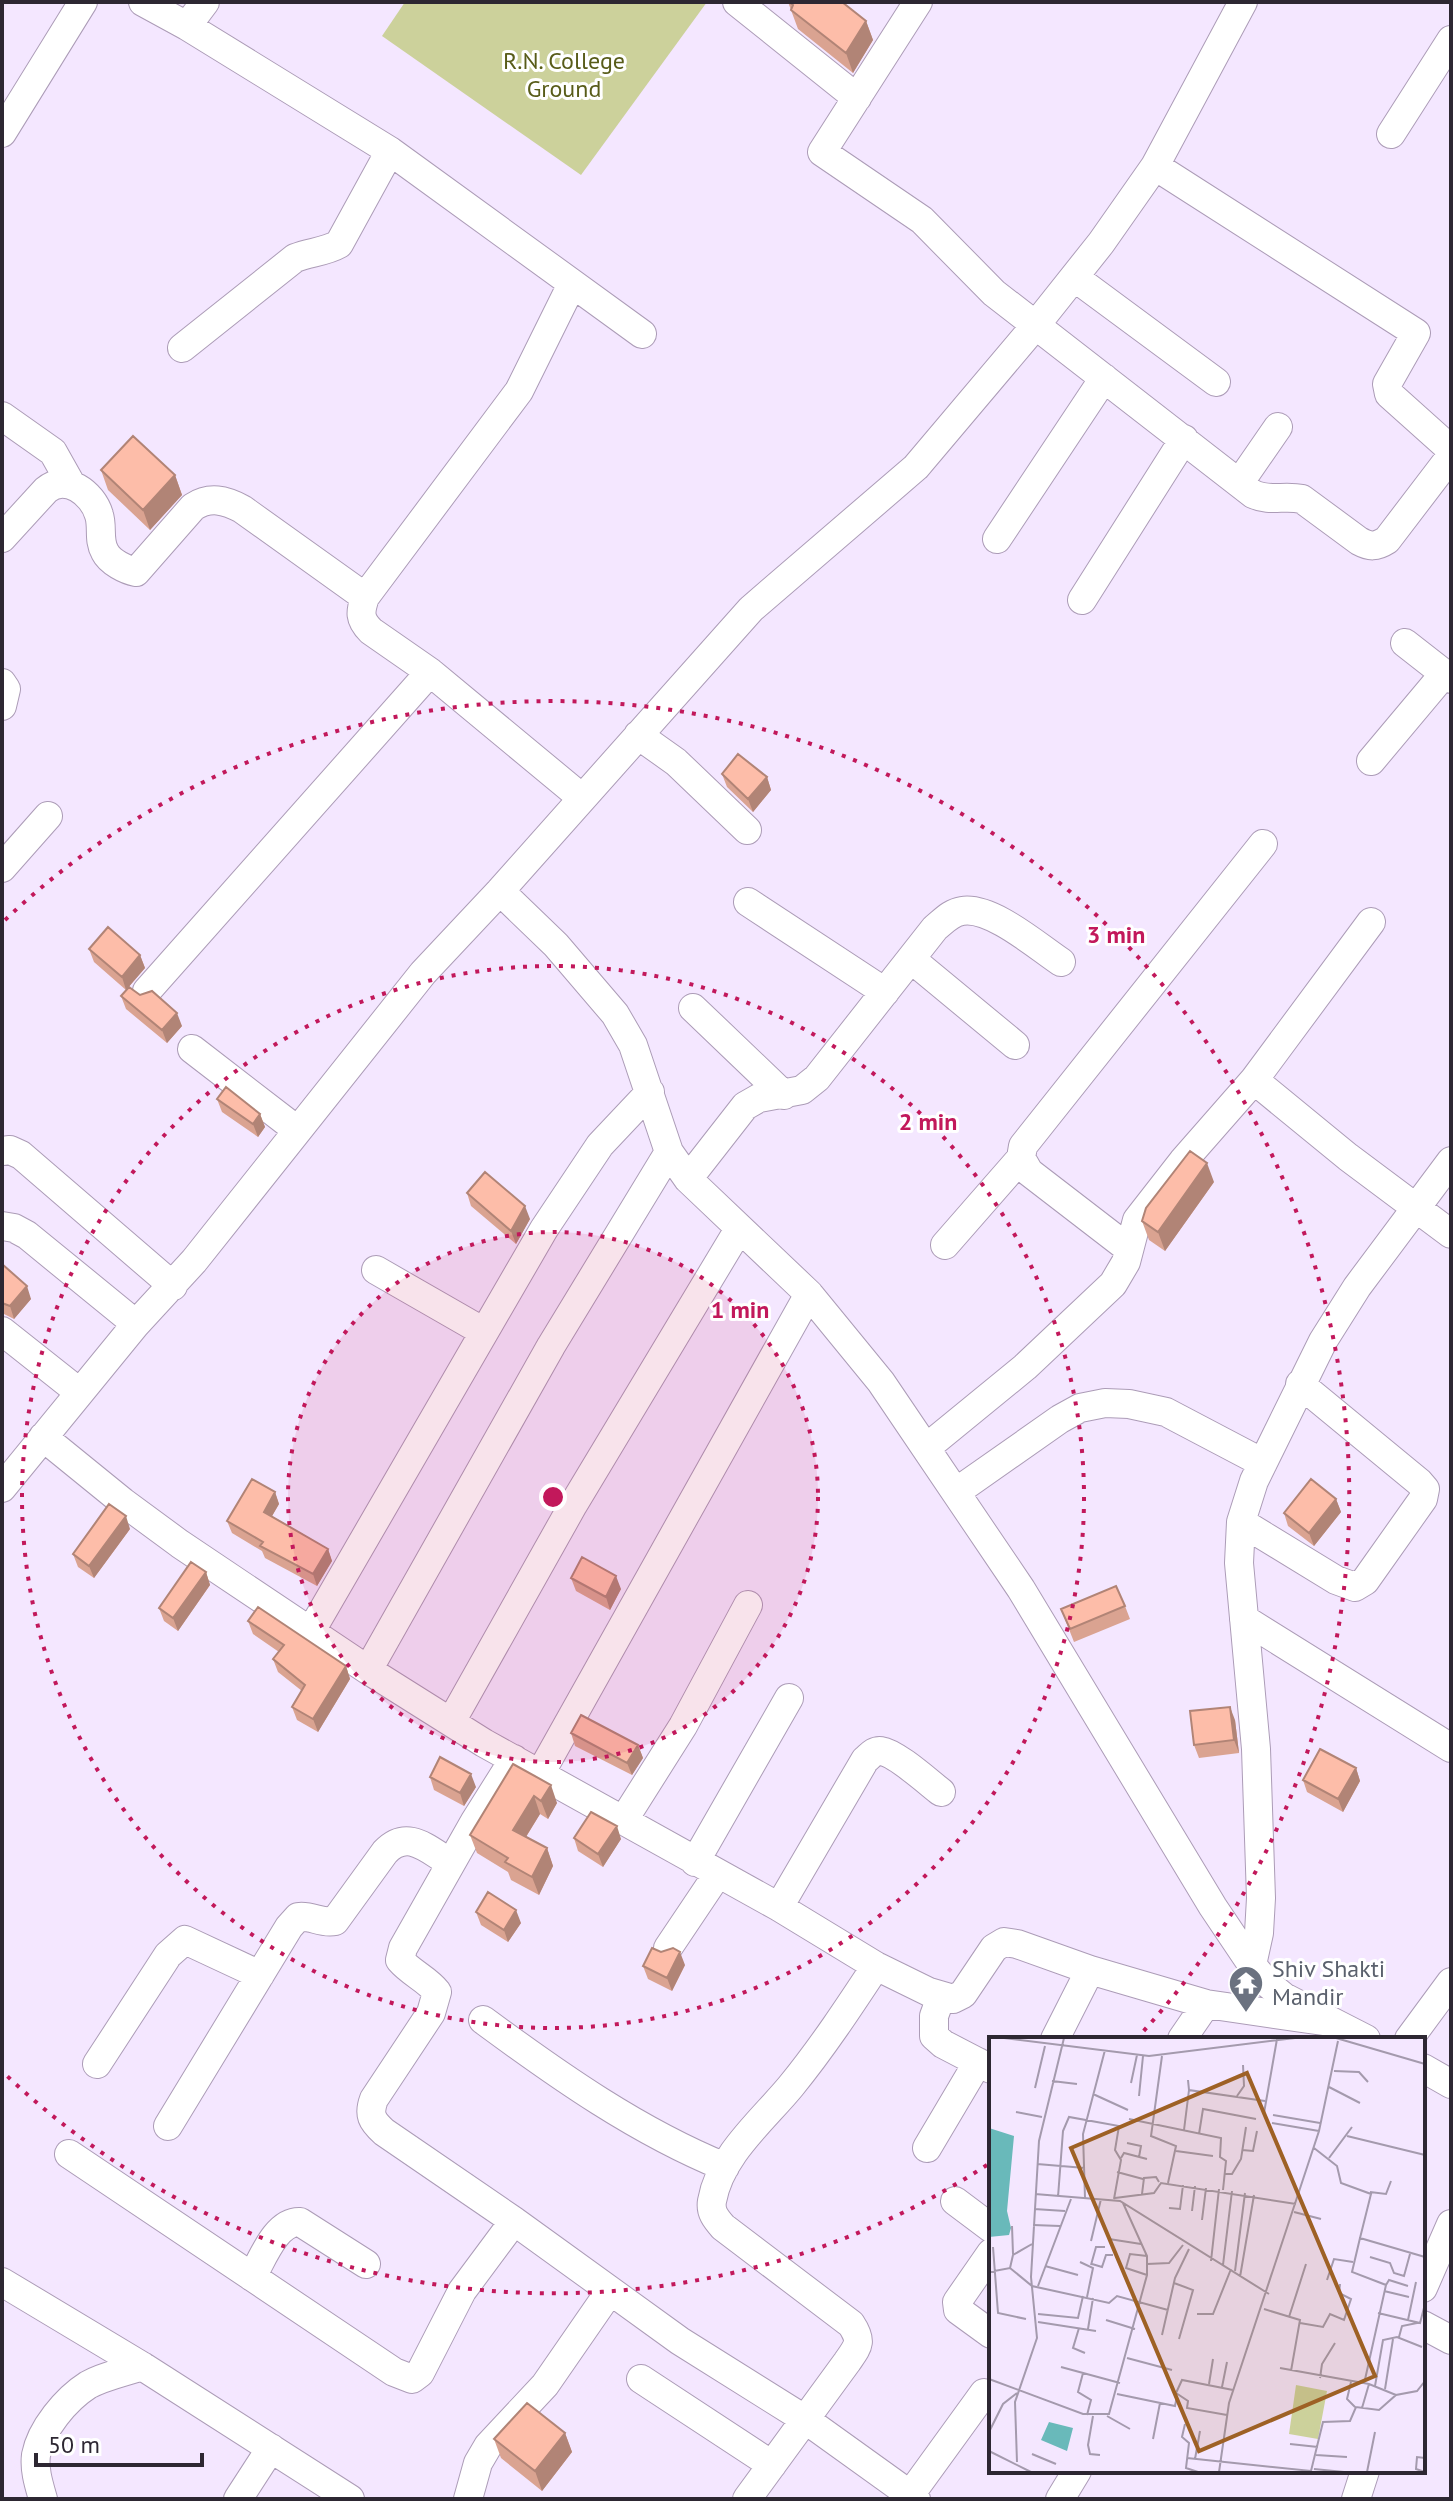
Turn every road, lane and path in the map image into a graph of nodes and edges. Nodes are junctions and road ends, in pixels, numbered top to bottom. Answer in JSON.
{"nodes":[{"id":1,"x":83,"y":2,"type":"edge"},
{"id":2,"x":143,"y":2,"type":"edge"},
{"id":3,"x":205,"y":2,"type":"edge"},
{"id":4,"x":737,"y":2,"type":"edge"},
{"id":5,"x":918,"y":2,"type":"edge"},
{"id":6,"x":1243,"y":2,"type":"edge"},
{"id":7,"x":187,"y":26,"type":"junction"},
{"id":8,"x":1451,"y":40,"type":"edge"},
{"id":9,"x":857,"y":98,"type":"junction"},
{"id":10,"x":2,"y":133,"type":"edge"},
{"id":11,"x":1391,"y":134,"type":"dead end"},
{"id":12,"x":390,"y":151,"type":"junction"},
{"id":13,"x":1155,"y":166,"type":"junction"},
{"id":14,"x":1074,"y":277,"type":"junction"},
{"id":15,"x":572,"y":284,"type":"junction"},
{"id":16,"x":1035,"y":326,"type":"junction"},
{"id":17,"x":642,"y":334,"type":"dead end"},
{"id":18,"x":182,"y":348,"type":"dead end"},
{"id":19,"x":1104,"y":378,"type":"junction"},
{"id":20,"x":1216,"y":382,"type":"dead end"},
{"id":21,"x":2,"y":416,"type":"edge"},
{"id":22,"x":1278,"y":427,"type":"dead end"},
{"id":23,"x":1184,"y":439,"type":"junction"},
{"id":24,"x":1448,"y":442,"type":"edge"},
{"id":25,"x":1240,"y":482,"type":"junction"},
{"id":26,"x":71,"y":484,"type":"junction"},
{"id":27,"x":2,"y":538,"type":"edge"},
{"id":28,"x":997,"y":539,"type":"dead end"},
{"id":29,"x":365,"y":597,"type":"junction"},
{"id":30,"x":1082,"y":600,"type":"dead end"},
{"id":31,"x":1405,"y":643,"type":"dead end"},
{"id":32,"x":430,"y":672,"type":"junction"},
{"id":33,"x":1448,"y":677,"type":"edge"},
{"id":34,"x":2,"y":683,"type":"edge"},
{"id":35,"x":2,"y":706,"type":"edge"},
{"id":36,"x":638,"y":735,"type":"junction"},
{"id":37,"x":1371,"y":761,"type":"dead end"},
{"id":38,"x":582,"y":798,"type":"junction"},
{"id":39,"x":48,"y":816,"type":"dead end"},
{"id":40,"x":747,"y":830,"type":"dead end"},
{"id":41,"x":1263,"y":844,"type":"dead end"},
{"id":42,"x":2,"y":868,"type":"edge"},
{"id":43,"x":500,"y":891,"type":"junction"},
{"id":44,"x":748,"y":902,"type":"dead end"},
{"id":45,"x":1371,"y":922,"type":"dead end"},
{"id":46,"x":911,"y":959,"type":"junction"},
{"id":47,"x":1061,"y":962,"type":"dead end"},
{"id":48,"x":147,"y":991,"type":"edge"},
{"id":49,"x":885,"y":992,"type":"junction"},
{"id":50,"x":693,"y":1008,"type":"dead end"},
{"id":51,"x":1015,"y":1045,"type":"dead end"},
{"id":52,"x":192,"y":1049,"type":"dead end"},
{"id":53,"x":1254,"y":1080,"type":"junction"},
{"id":54,"x":650,"y":1092,"type":"junction"},
{"id":55,"x":784,"y":1095,"type":"junction"},
{"id":56,"x":297,"y":1130,"type":"junction"},
{"id":57,"x":2,"y":1151,"type":"edge"},
{"id":58,"x":669,"y":1152,"type":"junction"},
{"id":59,"x":1021,"y":1158,"type":"junction"},
{"id":60,"x":1451,"y":1161,"type":"edge"},
{"id":61,"x":688,"y":1179,"type":"junction"},
{"id":62,"x":1415,"y":1208,"type":"junction"},
{"id":63,"x":2,"y":1226,"type":"edge"},
{"id":64,"x":739,"y":1229,"type":"junction"},
{"id":65,"x":1451,"y":1234,"type":"edge"},
{"id":66,"x":945,"y":1245,"type":"dead end"},
{"id":67,"x":1129,"y":1249,"type":"junction"},
{"id":68,"x":376,"y":1270,"type":"dead end"},
{"id":69,"x":173,"y":1286,"type":"junction"},
{"id":70,"x":809,"y":1294,"type":"junction"},
{"id":71,"x":136,"y":1324,"type":"junction"},
{"id":72,"x":2,"y":1331,"type":"edge"},
{"id":73,"x":484,"y":1332,"type":"junction"},
{"id":74,"x":1300,"y":1384,"type":"junction"},
{"id":75,"x":79,"y":1392,"type":"junction"},
{"id":76,"x":43,"y":1437,"type":"junction"},
{"id":77,"x":926,"y":1448,"type":"junction"},
{"id":78,"x":1263,"y":1463,"type":"junction"},
{"id":79,"x":2,"y":1488,"type":"edge"},
{"id":80,"x":956,"y":1492,"type":"junction"},
{"id":81,"x":1241,"y":1522,"type":"junction"},
{"id":82,"x":748,"y":1605,"type":"dead end"},
{"id":83,"x":1244,"y":1619,"type":"junction"},
{"id":84,"x":311,"y":1631,"type":"junction"},
{"id":85,"x":368,"y":1670,"type":"junction"},
{"id":86,"x":789,"y":1698,"type":"dead end"},
{"id":87,"x":451,"y":1722,"type":"junction"},
{"id":88,"x":1451,"y":1748,"type":"edge"},
{"id":89,"x":514,"y":1759,"type":"junction"},
{"id":90,"x":540,"y":1774,"type":"junction"},
{"id":91,"x":941,"y":1792,"type":"dead end"},
{"id":92,"x":623,"y":1821,"type":"junction"},
{"id":93,"x":451,"y":1863,"type":"junction"},
{"id":94,"x":706,"y":1868,"type":"junction"},
{"id":95,"x":779,"y":1907,"type":"junction"},
{"id":96,"x":668,"y":1948,"type":"edge"},
{"id":97,"x":1252,"y":1965,"type":"junction"},
{"id":98,"x":876,"y":1966,"type":"junction"},
{"id":99,"x":1090,"y":1970,"type":"junction"},
{"id":100,"x":260,"y":1975,"type":"junction"},
{"id":101,"x":1451,"y":1982,"type":"edge"},
{"id":102,"x":941,"y":1997,"type":"junction"},
{"id":103,"x":1206,"y":2004,"type":"junction"},
{"id":104,"x":483,"y":2020,"type":"dead end"},
{"id":105,"x":1308,"y":2026,"type":"edge"},
{"id":106,"x":1056,"y":2037,"type":"edge"},
{"id":107,"x":1183,"y":2037,"type":"edge"},
{"id":108,"x":1357,"y":2037,"type":"edge"},
{"id":109,"x":1410,"y":2037,"type":"edge"},
{"id":110,"x":97,"y":2064,"type":"dead end"},
{"id":111,"x":985,"y":2066,"type":"edge"},
{"id":112,"x":1425,"y":2069,"type":"edge"},
{"id":113,"x":1451,"y":2084,"type":"edge"},
{"id":114,"x":168,"y":2126,"type":"dead end"},
{"id":115,"x":927,"y":2148,"type":"dead end"},
{"id":116,"x":69,"y":2154,"type":"dead end"},
{"id":117,"x":725,"y":2167,"type":"junction"},
{"id":118,"x":955,"y":2201,"type":"dead end"},
{"id":119,"x":514,"y":2221,"type":"junction"},
{"id":120,"x":1451,"y":2224,"type":"edge"},
{"id":121,"x":989,"y":2226,"type":"edge"},
{"id":122,"x":989,"y":2256,"type":"edge"},
{"id":123,"x":366,"y":2264,"type":"dead end"},
{"id":124,"x":252,"y":2277,"type":"junction"},
{"id":125,"x":2,"y":2282,"type":"edge"},
{"id":126,"x":1425,"y":2283,"type":"edge"},
{"id":127,"x":610,"y":2291,"type":"junction"},
{"id":128,"x":1425,"y":2326,"type":"edge"},
{"id":129,"x":989,"y":2333,"type":"edge"},
{"id":130,"x":1451,"y":2340,"type":"edge"},
{"id":131,"x":142,"y":2366,"type":"junction"},
{"id":132,"x":641,"y":2379,"type":"dead end"},
{"id":133,"x":984,"y":2393,"type":"dead end"},
{"id":134,"x":806,"y":2420,"type":"junction"},
{"id":135,"x":271,"y":2448,"type":"junction"},
{"id":136,"x":772,"y":2465,"type":"junction"},
{"id":137,"x":1076,"y":2473,"type":"edge"},
{"id":138,"x":1364,"y":2473,"type":"edge"},
{"id":139,"x":913,"y":2497,"type":"edge"},
{"id":140,"x":43,"y":2499,"type":"edge"},
{"id":141,"x":238,"y":2499,"type":"edge"},
{"id":142,"x":350,"y":2499,"type":"edge"},
{"id":143,"x":468,"y":2499,"type":"edge"},
{"id":144,"x":747,"y":2499,"type":"edge"},
{"id":145,"x":1060,"y":2499,"type":"edge"},
{"id":146,"x":1356,"y":2499,"type":"edge"}],
"edges":[{"from":1,"to":10,"type":"street"},
{"from":2,"to":7,"type":"street"},
{"from":3,"to":7,"type":"street"},
{"from":4,"to":9,"type":"street"},
{"from":5,"to":9,"type":"street"},
{"from":6,"to":13,"type":"street"},
{"from":7,"to":12,"type":"street"},
{"from":8,"to":11,"type":"street"},
{"from":9,"to":16,"type":"street"},
{"from":12,"to":15,"type":"street"},
{"from":12,"to":18,"type":"street"},
{"from":13,"to":14,"type":"street"},
{"from":13,"to":24,"type":"street"},
{"from":14,"to":16,"type":"street"},
{"from":14,"to":20,"type":"street"},
{"from":15,"to":17,"type":"street"},
{"from":15,"to":29,"type":"street"},
{"from":16,"to":19,"type":"street"},
{"from":16,"to":36,"type":"street"},
{"from":19,"to":23,"type":"street"},
{"from":19,"to":28,"type":"street"},
{"from":21,"to":26,"type":"street"},
{"from":22,"to":25,"type":"street"},
{"from":23,"to":25,"type":"street"},
{"from":23,"to":30,"type":"street"},
{"from":24,"to":25,"type":"street"},
{"from":26,"to":27,"type":"street"},
{"from":26,"to":29,"type":"street"},
{"from":29,"to":32,"type":"street"},
{"from":31,"to":33,"type":"street"},
{"from":32,"to":38,"type":"street"},
{"from":32,"to":48,"type":"street"},
{"from":33,"to":37,"type":"street"},
{"from":34,"to":35,"type":"street"},
{"from":36,"to":38,"type":"street"},
{"from":36,"to":40,"type":"street"},
{"from":38,"to":43,"type":"street"},
{"from":39,"to":42,"type":"street"},
{"from":41,"to":59,"type":"street"},
{"from":43,"to":54,"type":"street"},
{"from":43,"to":56,"type":"street"},
{"from":44,"to":49,"type":"street"},
{"from":45,"to":53,"type":"street"},
{"from":46,"to":47,"type":"street"},
{"from":46,"to":49,"type":"street"},
{"from":46,"to":51,"type":"street"},
{"from":49,"to":55,"type":"street"},
{"from":50,"to":55,"type":"street"},
{"from":52,"to":56,"type":"street"},
{"from":53,"to":62,"type":"street"},
{"from":53,"to":67,"type":"street"},
{"from":54,"to":58,"type":"street"},
{"from":54,"to":73,"type":"street"},
{"from":55,"to":61,"type":"street"},
{"from":56,"to":69,"type":"street"},
{"from":57,"to":69,"type":"street"},
{"from":58,"to":61,"type":"street"},
{"from":58,"to":85,"type":"street"},
{"from":59,"to":66,"type":"street"},
{"from":59,"to":67,"type":"street"},
{"from":60,"to":62,"type":"street"},
{"from":61,"to":64,"type":"street"},
{"from":62,"to":65,"type":"street"},
{"from":62,"to":74,"type":"street"},
{"from":63,"to":71,"type":"street"},
{"from":64,"to":70,"type":"street"},
{"from":64,"to":87,"type":"street"},
{"from":67,"to":77,"type":"street"},
{"from":68,"to":73,"type":"street"},
{"from":69,"to":71,"type":"street"},
{"from":70,"to":77,"type":"street"},
{"from":70,"to":90,"type":"street"},
{"from":71,"to":75,"type":"street"},
{"from":72,"to":75,"type":"street"},
{"from":73,"to":84,"type":"street"},
{"from":74,"to":78,"type":"street"},
{"from":74,"to":81,"type":"street"},
{"from":75,"to":76,"type":"street"},
{"from":76,"to":79,"type":"street"},
{"from":76,"to":84,"type":"street"},
{"from":77,"to":80,"type":"street"},
{"from":78,"to":80,"type":"street"},
{"from":78,"to":81,"type":"street"},
{"from":80,"to":97,"type":"street"},
{"from":81,"to":83,"type":"street"},
{"from":82,"to":92,"type":"street"},
{"from":83,"to":88,"type":"street"},
{"from":83,"to":97,"type":"street"},
{"from":84,"to":85,"type":"street"},
{"from":85,"to":87,"type":"street"},
{"from":86,"to":94,"type":"street"},
{"from":87,"to":89,"type":"street"},
{"from":89,"to":90,"type":"street"},
{"from":89,"to":93,"type":"street"},
{"from":90,"to":92,"type":"street"},
{"from":91,"to":95,"type":"street"},
{"from":92,"to":94,"type":"street"},
{"from":93,"to":100,"type":"street"},
{"from":93,"to":119,"type":"street"},
{"from":94,"to":95,"type":"street"},
{"from":94,"to":96,"type":"street"},
{"from":95,"to":98,"type":"street"},
{"from":97,"to":105,"type":"street"},
{"from":98,"to":102,"type":"street"},
{"from":98,"to":117,"type":"street"},
{"from":99,"to":102,"type":"street"},
{"from":99,"to":103,"type":"street"},
{"from":99,"to":106,"type":"street"},
{"from":100,"to":110,"type":"street"},
{"from":100,"to":114,"type":"street"},
{"from":101,"to":109,"type":"street"},
{"from":102,"to":111,"type":"street"},
{"from":103,"to":105,"type":"street"},
{"from":103,"to":107,"type":"street"},
{"from":104,"to":117,"type":"street"},
{"from":105,"to":108,"type":"street"},
{"from":111,"to":115,"type":"street"},
{"from":112,"to":113,"type":"street"},
{"from":116,"to":124,"type":"street"},
{"from":117,"to":134,"type":"street"},
{"from":118,"to":121,"type":"street"},
{"from":119,"to":124,"type":"street"},
{"from":119,"to":127,"type":"street"},
{"from":120,"to":126,"type":"street"},
{"from":122,"to":129,"type":"street"},
{"from":123,"to":124,"type":"street"},
{"from":125,"to":131,"type":"street"},
{"from":127,"to":134,"type":"street"},
{"from":127,"to":143,"type":"street"},
{"from":128,"to":130,"type":"street"},
{"from":131,"to":135,"type":"street"},
{"from":131,"to":140,"type":"street"},
{"from":132,"to":136,"type":"street"},
{"from":133,"to":139,"type":"street"},
{"from":134,"to":136,"type":"street"},
{"from":134,"to":139,"type":"street"},
{"from":135,"to":141,"type":"street"},
{"from":135,"to":142,"type":"street"},
{"from":136,"to":144,"type":"street"},
{"from":137,"to":145,"type":"street"},
{"from":138,"to":146,"type":"street"}]}
